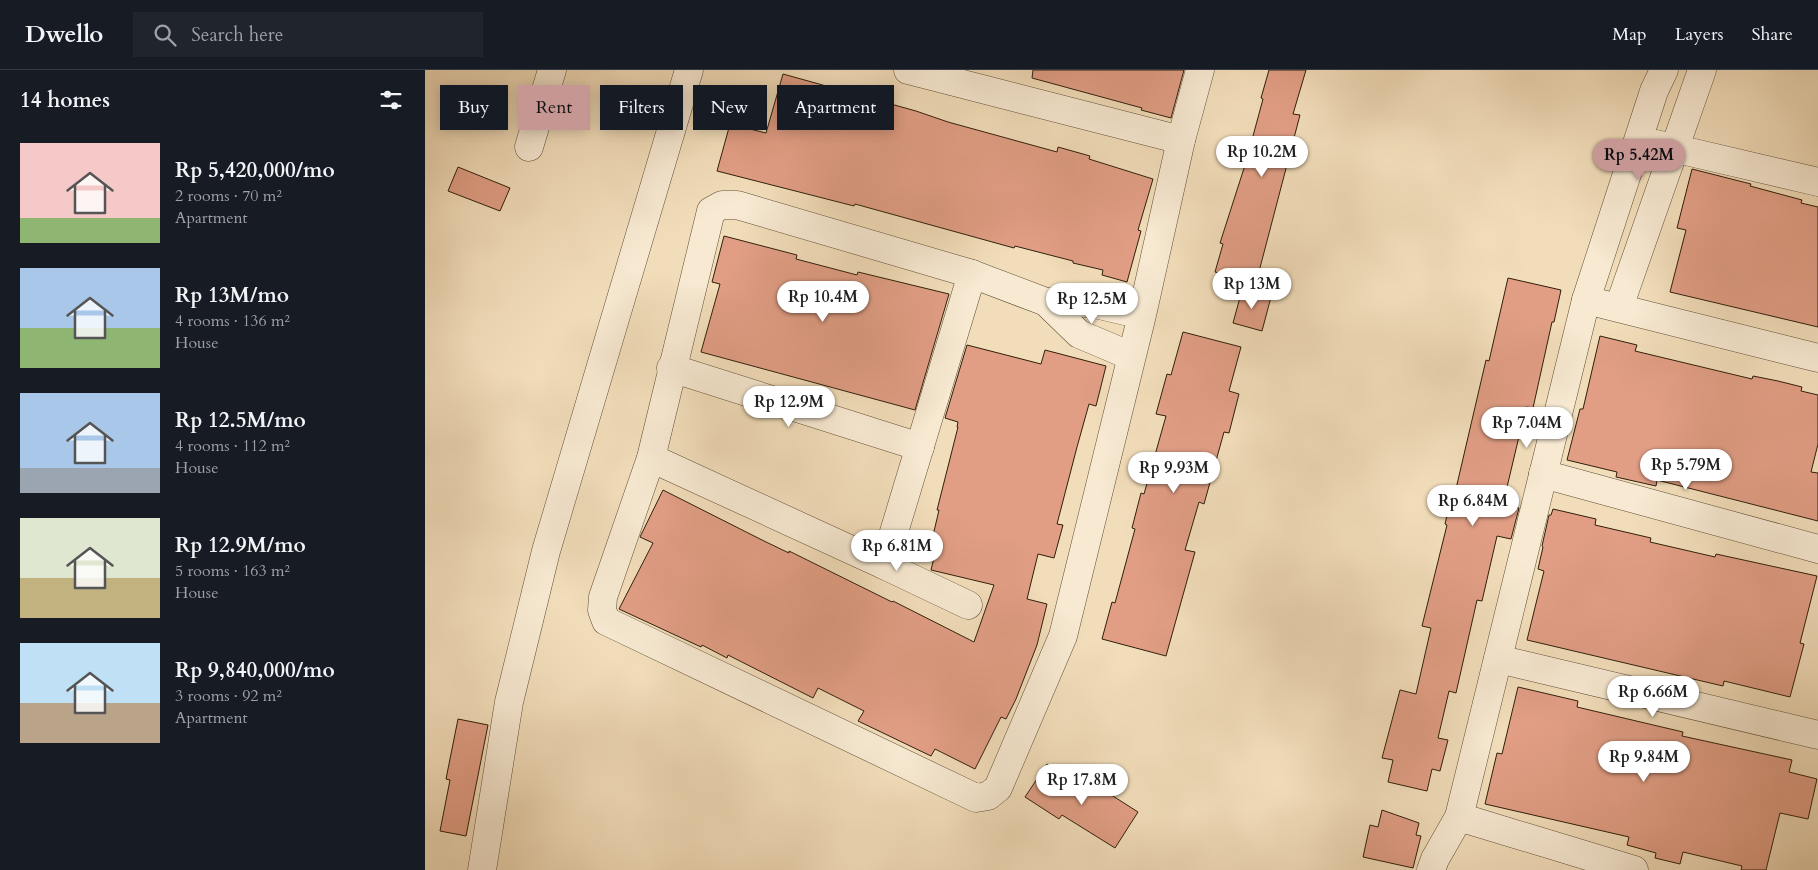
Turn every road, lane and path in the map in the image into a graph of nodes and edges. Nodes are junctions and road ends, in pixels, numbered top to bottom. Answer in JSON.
{"nodes":[{"id":1,"x":552,"y":70,"type":"edge"},
{"id":2,"x":689,"y":70,"type":"edge"},
{"id":3,"x":908,"y":70,"type":"edge"},
{"id":4,"x":1200,"y":70,"type":"edge"},
{"id":5,"x":1664,"y":70,"type":"edge"},
{"id":6,"x":1702,"y":70,"type":"edge"},
{"id":7,"x":1181,"y":140,"type":"junction"},
{"id":8,"x":1637,"y":140,"type":"junction"},
{"id":9,"x":529,"y":146,"type":"dead end"},
{"id":10,"x":1673,"y":148,"type":"junction"},
{"id":11,"x":1818,"y":182,"type":"edge"},
{"id":12,"x":972,"y":274,"type":"junction"},
{"id":13,"x":1586,"y":300,"type":"junction"},
{"id":14,"x":1046,"y":302,"type":"junction"},
{"id":15,"x":1619,"y":307,"type":"junction"},
{"id":16,"x":1142,"y":314,"type":"junction"},
{"id":17,"x":1131,"y":356,"type":"junction"},
{"id":18,"x":1818,"y":358,"type":"edge"},
{"id":19,"x":671,"y":368,"type":"junction"},
{"id":20,"x":920,"y":447,"type":"junction"},
{"id":21,"x":651,"y":458,"type":"junction"},
{"id":22,"x":1543,"y":474,"type":"junction"},
{"id":23,"x":1818,"y":550,"type":"edge"},
{"id":24,"x":884,"y":565,"type":"junction"},
{"id":25,"x":968,"y":605,"type":"dead end"},
{"id":26,"x":1498,"y":659,"type":"junction"},
{"id":27,"x":1818,"y":735,"type":"edge"},
{"id":28,"x":1459,"y":817,"type":"junction"},
{"id":29,"x":1440,"y":866,"type":"edge"},
{"id":30,"x":481,"y":870,"type":"edge"},
{"id":31,"x":1634,"y":870,"type":"edge"}],
"edges":[{"from":1,"to":9,"type":"street"},
{"from":2,"to":30,"type":"street"},
{"from":3,"to":7,"type":"street"},
{"from":4,"to":7,"type":"street"},
{"from":5,"to":8,"type":"street"},
{"from":6,"to":10,"type":"street"},
{"from":7,"to":16,"type":"street"},
{"from":8,"to":10,"type":"street"},
{"from":8,"to":13,"type":"street"},
{"from":10,"to":11,"type":"street"},
{"from":10,"to":15,"type":"street"},
{"from":12,"to":14,"type":"street"},
{"from":12,"to":19,"type":"street"},
{"from":12,"to":20,"type":"street"},
{"from":13,"to":15,"type":"street"},
{"from":13,"to":22,"type":"street"},
{"from":14,"to":16,"type":"street"},
{"from":14,"to":17,"type":"street"},
{"from":15,"to":18,"type":"street"},
{"from":16,"to":17,"type":"street"},
{"from":17,"to":21,"type":"street"},
{"from":19,"to":20,"type":"street"},
{"from":19,"to":21,"type":"street"},
{"from":20,"to":24,"type":"street"},
{"from":21,"to":24,"type":"street"},
{"from":22,"to":23,"type":"street"},
{"from":22,"to":26,"type":"street"},
{"from":24,"to":25,"type":"street"},
{"from":26,"to":27,"type":"street"},
{"from":26,"to":28,"type":"street"},
{"from":28,"to":29,"type":"street"},
{"from":28,"to":31,"type":"street"}]}
